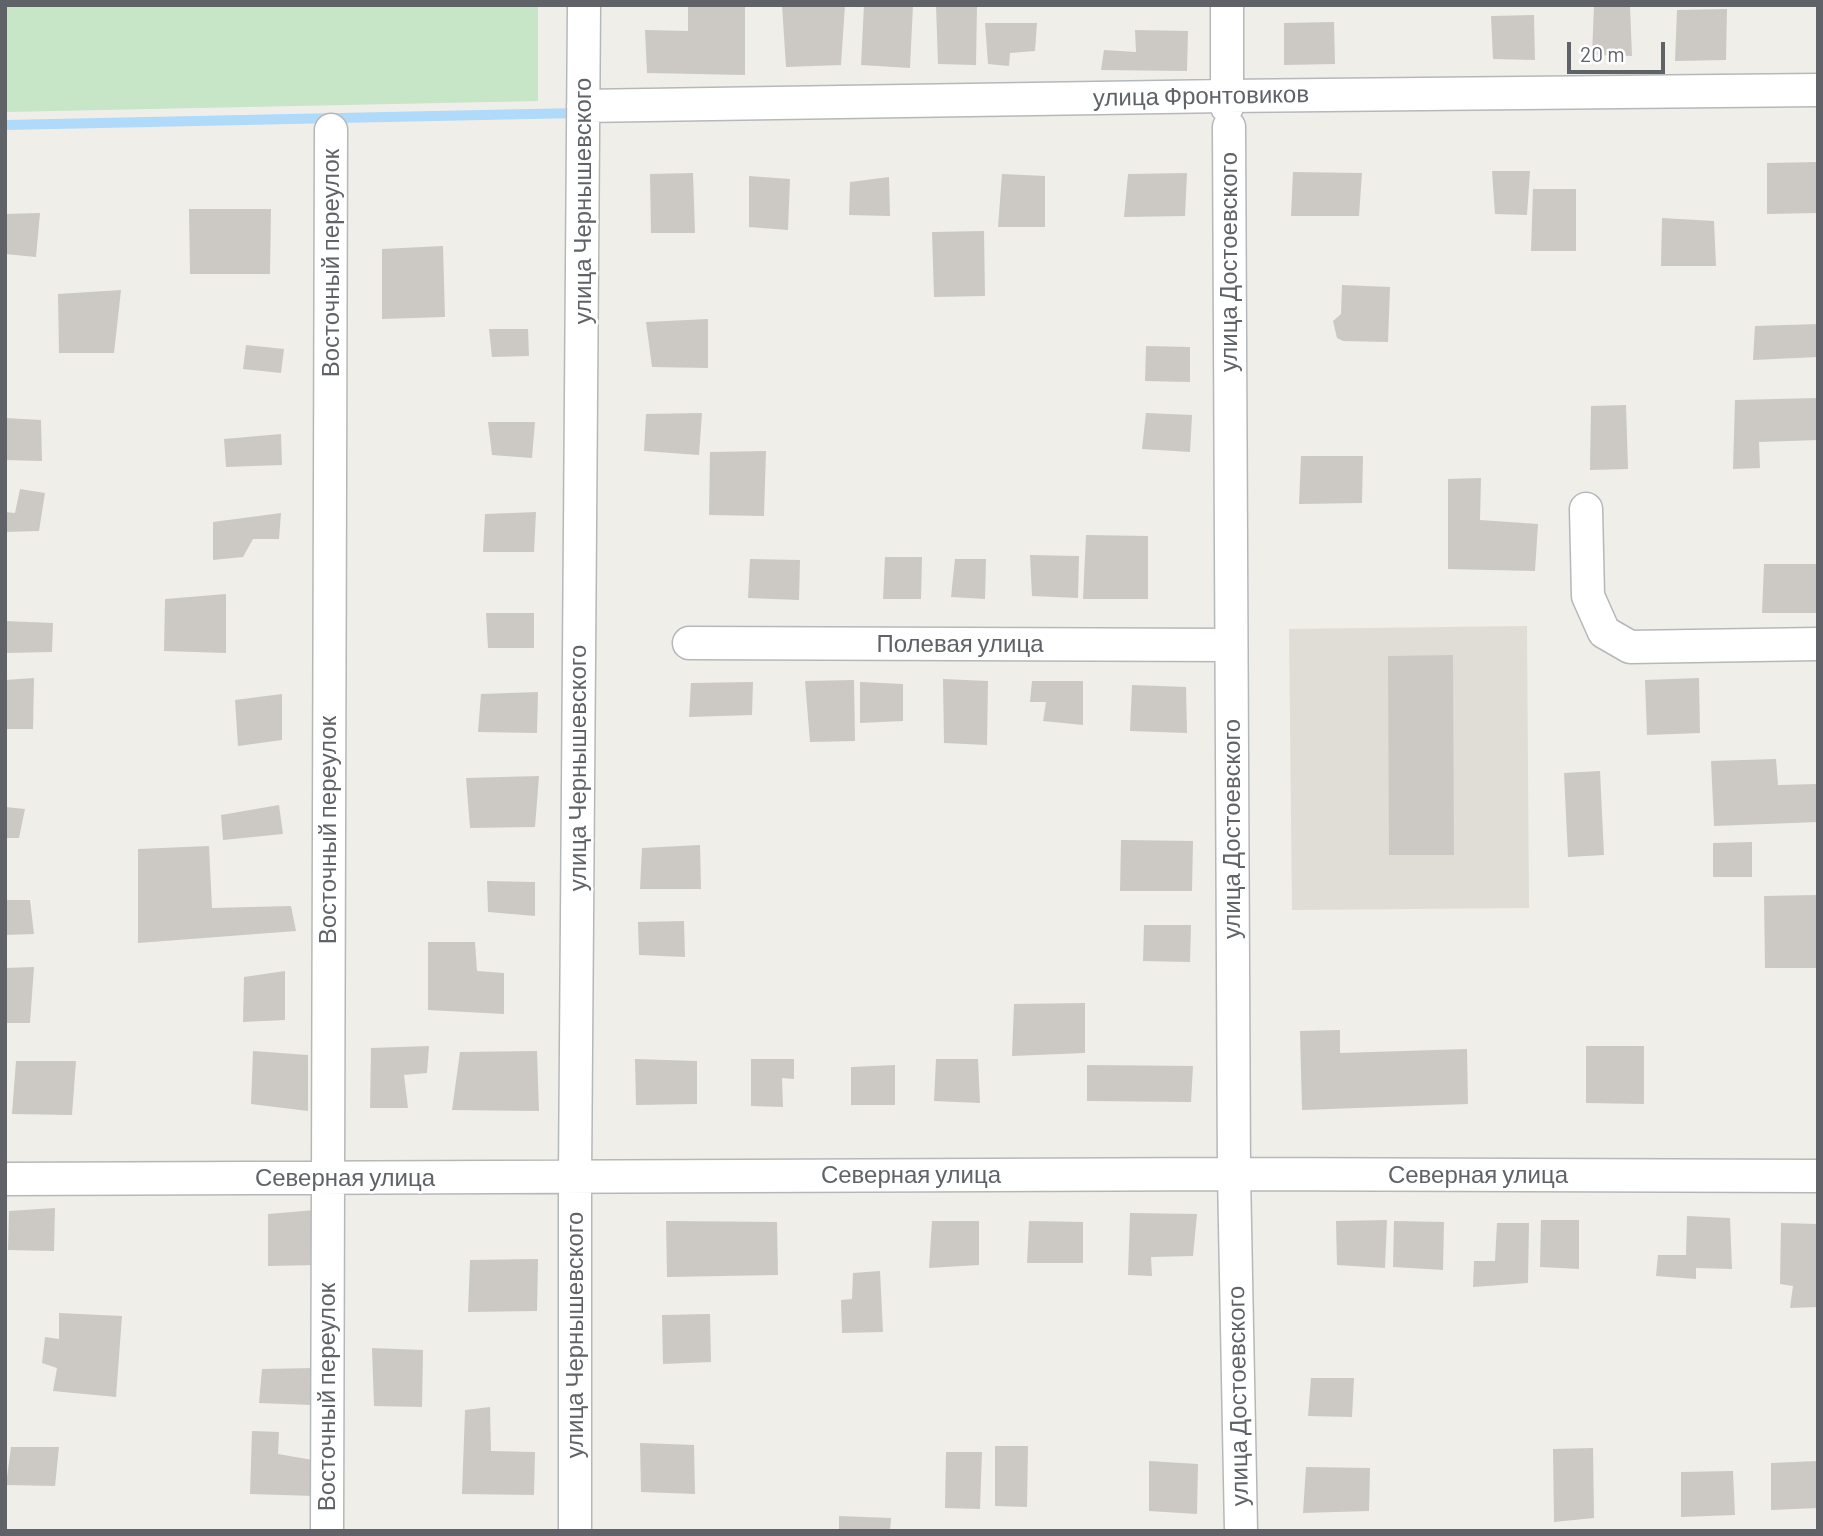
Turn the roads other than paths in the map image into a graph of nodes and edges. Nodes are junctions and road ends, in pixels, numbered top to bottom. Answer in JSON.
{"nodes":[{"id":1,"x":584,"y":5,"type":"edge"},
{"id":2,"x":1227,"y":5,"type":"edge"},
{"id":3,"x":1818,"y":90,"type":"edge"},
{"id":4,"x":583,"y":106,"type":"junction"},
{"id":5,"x":1227,"y":110,"type":"junction"},
{"id":6,"x":331,"y":130,"type":"dead end"},
{"id":7,"x":1586,"y":509,"type":"dead end"},
{"id":8,"x":690,"y":643,"type":"dead end"},
{"id":9,"x":1818,"y":644,"type":"edge"},
{"id":10,"x":1231,"y":645,"type":"junction"},
{"id":11,"x":1234,"y":1174,"type":"junction"},
{"id":12,"x":1818,"y":1176,"type":"edge"},
{"id":13,"x":575,"y":1177,"type":"junction"},
{"id":14,"x":5,"y":1179,"type":"edge"},
{"id":15,"x":327,"y":1179,"type":"junction"},
{"id":16,"x":327,"y":1531,"type":"edge"},
{"id":17,"x":575,"y":1531,"type":"edge"},
{"id":18,"x":1241,"y":1531,"type":"edge"}],
"edges":[{"from":1,"to":4,"type":"street","name":"улица Чернышевского"},
{"from":2,"to":5,"type":"street","name":"улица Достоевского"},
{"from":3,"to":5,"type":"street","name":"улица Фронтовиков"},
{"from":4,"to":5,"type":"street","name":"улица Фронтовиков"},
{"from":4,"to":13,"type":"street","name":"улица Чернышевского"},
{"from":5,"to":10,"type":"street","name":"улица Достоевского"},
{"from":6,"to":15,"type":"street","name":"Восточный переулок"},
{"from":7,"to":9,"type":"street"},
{"from":8,"to":10,"type":"street","name":"Полевая улица"},
{"from":10,"to":11,"type":"street","name":"улица Достоевского"},
{"from":11,"to":12,"type":"street","name":"Северная улица"},
{"from":11,"to":13,"type":"street","name":"Северная улица"},
{"from":11,"to":18,"type":"street","name":"улица Достоевского"},
{"from":13,"to":15,"type":"street","name":"Северная улица"},
{"from":13,"to":17,"type":"street","name":"улица Чернышевского"},
{"from":14,"to":15,"type":"street","name":"Северная улица"},
{"from":15,"to":16,"type":"street","name":"Восточный переулок"}]}
